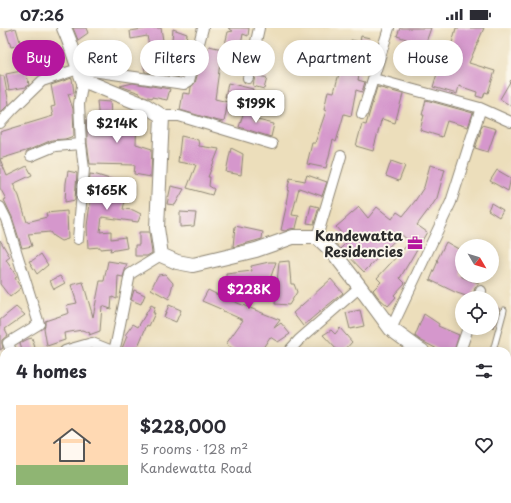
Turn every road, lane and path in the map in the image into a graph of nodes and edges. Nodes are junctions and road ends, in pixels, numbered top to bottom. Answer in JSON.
{"nodes":[{"id":1,"x":64,"y":28,"type":"edge"},
{"id":2,"x":203,"y":28,"type":"edge"},
{"id":3,"x":259,"y":28,"type":"edge"},
{"id":4,"x":389,"y":28,"type":"edge"},
{"id":5,"x":73,"y":51,"type":"edge"},
{"id":6,"x":73,"y":75,"type":"edge"},
{"id":7,"x":81,"y":76,"type":"edge"},
{"id":8,"x":85,"y":76,"type":"edge"},
{"id":9,"x":102,"y":76,"type":"edge"},
{"id":10,"x":248,"y":78,"type":"dead end"},
{"id":11,"x":374,"y":79,"type":"junction"},
{"id":12,"x":480,"y":108,"type":"junction"},
{"id":13,"x":362,"y":114,"type":"dead end"},
{"id":14,"x":162,"y":116,"type":"junction"},
{"id":15,"x":511,"y":122,"type":"edge"},
{"id":16,"x":0,"y":123,"type":"edge"},
{"id":17,"x":81,"y":144,"type":"junction"},
{"id":18,"x":272,"y":144,"type":"dead end"},
{"id":19,"x":31,"y":156,"type":"dead end"},
{"id":20,"x":341,"y":156,"type":"dead end"},
{"id":21,"x":0,"y":206,"type":"edge"},
{"id":22,"x":317,"y":237,"type":"junction"},
{"id":23,"x":78,"y":239,"type":"dead end"},
{"id":24,"x":161,"y":255,"type":"junction"},
{"id":25,"x":360,"y":286,"type":"junction"},
{"id":26,"x":504,"y":310,"type":"dead end"},
{"id":27,"x":391,"y":329,"type":"junction"},
{"id":28,"x":466,"y":335,"type":"edge"},
{"id":29,"x":10,"y":347,"type":"edge"},
{"id":30,"x":75,"y":347,"type":"edge"},
{"id":31,"x":102,"y":347,"type":"edge"},
{"id":32,"x":115,"y":347,"type":"edge"},
{"id":33,"x":293,"y":347,"type":"edge"},
{"id":34,"x":415,"y":347,"type":"edge"},
{"id":35,"x":461,"y":347,"type":"edge"},
{"id":36,"x":494,"y":347,"type":"edge"}],
"edges":[{"from":1,"to":5,"type":"street"},
{"from":2,"to":9,"type":"street"},
{"from":3,"to":10,"type":"street"},
{"from":4,"to":11,"type":"street"},
{"from":6,"to":16,"type":"street"},
{"from":7,"to":17,"type":"street"},
{"from":8,"to":14,"type":"street"},
{"from":11,"to":12,"type":"street"},
{"from":11,"to":13,"type":"street"},
{"from":12,"to":15,"type":"street"},
{"from":12,"to":27,"type":"street"},
{"from":14,"to":18,"type":"street"},
{"from":14,"to":24,"type":"street"},
{"from":17,"to":19,"type":"street"},
{"from":17,"to":23,"type":"street"},
{"from":20,"to":22,"type":"street"},
{"from":21,"to":29,"type":"street"},
{"from":22,"to":24,"type":"street"},
{"from":22,"to":25,"type":"street"},
{"from":24,"to":32,"type":"street"},
{"from":25,"to":27,"type":"street"},
{"from":25,"to":33,"type":"street"},
{"from":26,"to":36,"type":"lane"},
{"from":27,"to":34,"type":"street"},
{"from":28,"to":35,"type":"street"},
{"from":30,"to":31,"type":"street"}]}
